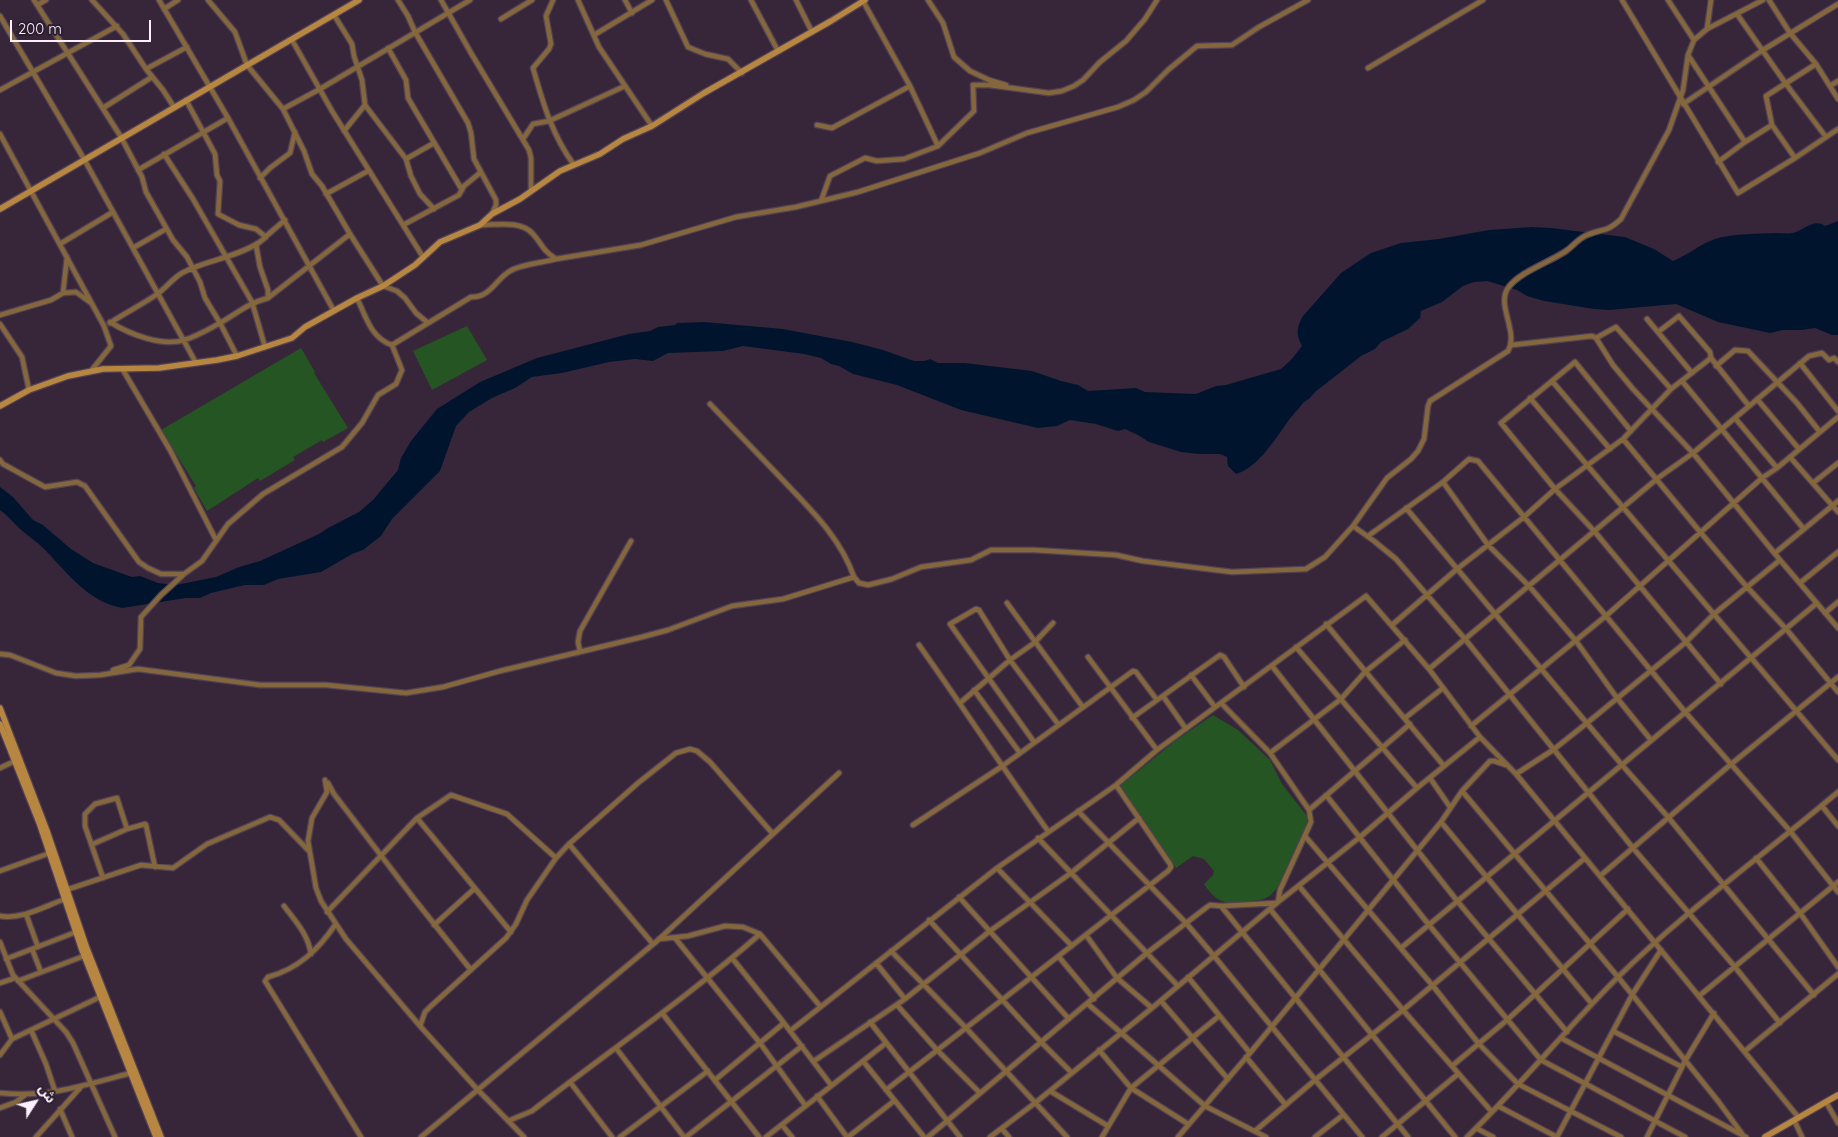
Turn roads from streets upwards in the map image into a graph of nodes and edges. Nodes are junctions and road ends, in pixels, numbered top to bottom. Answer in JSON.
{"nodes":[{"id":1,"x":46,"y":0,"type":"edge"},
{"id":2,"x":92,"y":0,"type":"edge"},
{"id":3,"x":159,"y":0,"type":"edge"},
{"id":4,"x":178,"y":0,"type":"edge"},
{"id":5,"x":208,"y":0,"type":"edge"},
{"id":6,"x":359,"y":0,"type":"edge"},
{"id":7,"x":398,"y":0,"type":"edge"},
{"id":8,"x":441,"y":0,"type":"edge"},
{"id":9,"x":470,"y":0,"type":"edge"},
{"id":10,"x":532,"y":0,"type":"edge"},
{"id":11,"x":553,"y":0,"type":"edge"},
{"id":12,"x":578,"y":0,"type":"edge"},
{"id":13,"x":625,"y":0,"type":"edge"},
{"id":14,"x":652,"y":0,"type":"edge"},
{"id":15,"x":666,"y":0,"type":"edge"},
{"id":16,"x":751,"y":0,"type":"edge"},
{"id":17,"x":796,"y":0,"type":"edge"},
{"id":18,"x":928,"y":0,"type":"edge"},
{"id":19,"x":1157,"y":0,"type":"edge"},
{"id":20,"x":1308,"y":0,"type":"edge"},
{"id":21,"x":1483,"y":0,"type":"edge"},
{"id":22,"x":1622,"y":0,"type":"edge"},
{"id":23,"x":1668,"y":0,"type":"edge"},
{"id":24,"x":1711,"y":0,"type":"edge"},
{"id":25,"x":1763,"y":0,"type":"edge"},
{"id":26,"x":1769,"y":0,"type":"edge"},
{"id":27,"x":864,"y":1,"type":"edge"},
{"id":28,"x":36,"y":2,"type":"edge"},
{"id":29,"x":1838,"y":4,"type":"edge"},
{"id":30,"x":164,"y":9,"type":"junction"},
{"id":31,"x":448,"y":12,"type":"junction"},
{"id":32,"x":632,"y":13,"type":"junction"},
{"id":33,"x":1737,"y":14,"type":"junction"},
{"id":34,"x":334,"y":15,"type":"junction"},
{"id":35,"x":0,"y":16,"type":"edge"},
{"id":36,"x":502,"y":19,"type":"dead end"},
{"id":37,"x":117,"y":26,"type":"junction"},
{"id":38,"x":1707,"y":29,"type":"junction"},
{"id":39,"x":414,"y":32,"type":"junction"},
{"id":40,"x":812,"y":32,"type":"junction"},
{"id":41,"x":1790,"y":33,"type":"junction"},
{"id":42,"x":594,"y":35,"type":"junction"},
{"id":43,"x":292,"y":40,"type":"junction"},
{"id":44,"x":1694,"y":40,"type":"junction"},
{"id":45,"x":187,"y":47,"type":"junction"},
{"id":46,"x":388,"y":48,"type":"junction"},
{"id":47,"x":1763,"y":50,"type":"junction"},
{"id":48,"x":778,"y":51,"type":"junction"},
{"id":49,"x":68,"y":54,"type":"junction"},
{"id":50,"x":1688,"y":55,"type":"junction"},
{"id":51,"x":1816,"y":64,"type":"junction"},
{"id":52,"x":248,"y":65,"type":"junction"},
{"id":53,"x":358,"y":66,"type":"junction"},
{"id":54,"x":1368,"y":68,"type":"dead end"},
{"id":55,"x":146,"y":69,"type":"junction"},
{"id":56,"x":33,"y":73,"type":"junction"},
{"id":57,"x":742,"y":73,"type":"junction"},
{"id":58,"x":152,"y":77,"type":"junction"},
{"id":59,"x":1838,"y":81,"type":"edge"},
{"id":60,"x":1786,"y":84,"type":"junction"},
{"id":61,"x":210,"y":86,"type":"junction"},
{"id":62,"x":625,"y":86,"type":"junction"},
{"id":63,"x":910,"y":86,"type":"junction"},
{"id":64,"x":1708,"y":86,"type":"junction"},
{"id":65,"x":1830,"y":86,"type":"junction"},
{"id":66,"x":320,"y":89,"type":"junction"},
{"id":67,"x":1023,"y":89,"type":"junction"},
{"id":68,"x":0,"y":90,"type":"edge"},
{"id":69,"x":1680,"y":98,"type":"junction"},
{"id":70,"x":1838,"y":99,"type":"edge"},
{"id":71,"x":186,"y":100,"type":"junction"},
{"id":72,"x":1684,"y":104,"type":"junction"},
{"id":73,"x":365,"y":105,"type":"junction"},
{"id":74,"x":174,"y":107,"type":"junction"},
{"id":75,"x":103,"y":108,"type":"junction"},
{"id":76,"x":282,"y":109,"type":"junction"},
{"id":77,"x":228,"y":118,"type":"junction"},
{"id":78,"x":549,"y":121,"type":"junction"},
{"id":79,"x":817,"y":125,"type":"dead end"},
{"id":80,"x":1772,"y":125,"type":"junction"},
{"id":81,"x":652,"y":126,"type":"junction"},
{"id":82,"x":1838,"y":129,"type":"edge"},
{"id":83,"x":344,"y":131,"type":"junction"},
{"id":84,"x":204,"y":132,"type":"junction"},
{"id":85,"x":295,"y":132,"type":"junction"},
{"id":86,"x":0,"y":134,"type":"edge"},
{"id":87,"x":121,"y":137,"type":"junction"},
{"id":88,"x":1826,"y":137,"type":"junction"},
{"id":89,"x":523,"y":139,"type":"junction"},
{"id":90,"x":1744,"y":142,"type":"junction"},
{"id":91,"x":434,"y":143,"type":"junction"},
{"id":92,"x":938,"y":146,"type":"junction"},
{"id":93,"x":164,"y":154,"type":"junction"},
{"id":94,"x":1795,"y":158,"type":"junction"},
{"id":95,"x":84,"y":159,"type":"junction"},
{"id":96,"x":406,"y":159,"type":"junction"},
{"id":97,"x":1718,"y":162,"type":"junction"},
{"id":98,"x":574,"y":165,"type":"junction"},
{"id":99,"x":138,"y":170,"type":"junction"},
{"id":100,"x":368,"y":171,"type":"junction"},
{"id":101,"x":481,"y":172,"type":"junction"},
{"id":102,"x":260,"y":178,"type":"junction"},
{"id":103,"x":32,"y":190,"type":"junction"},
{"id":104,"x":462,"y":190,"type":"junction"},
{"id":105,"x":531,"y":190,"type":"junction"},
{"id":106,"x":326,"y":194,"type":"junction"},
{"id":107,"x":821,"y":201,"type":"junction"},
{"id":108,"x":0,"y":209,"type":"edge"},
{"id":109,"x":434,"y":209,"type":"junction"},
{"id":110,"x":113,"y":212,"type":"junction"},
{"id":111,"x":492,"y":214,"type":"junction"},
{"id":112,"x":285,"y":220,"type":"junction"},
{"id":113,"x":403,"y":225,"type":"junction"},
{"id":114,"x":480,"y":225,"type":"junction"},
{"id":115,"x":166,"y":230,"type":"junction"},
{"id":116,"x":350,"y":234,"type":"junction"},
{"id":117,"x":60,"y":244,"type":"junction"},
{"id":118,"x":256,"y":244,"type":"junction"},
{"id":119,"x":133,"y":248,"type":"junction"},
{"id":120,"x":66,"y":256,"type":"junction"},
{"id":121,"x":224,"y":257,"type":"junction"},
{"id":122,"x":423,"y":257,"type":"junction"},
{"id":123,"x":556,"y":259,"type":"junction"},
{"id":124,"x":310,"y":266,"type":"junction"},
{"id":125,"x":193,"y":268,"type":"junction"},
{"id":126,"x":383,"y":286,"type":"junction"},
{"id":127,"x":63,"y":293,"type":"junction"},
{"id":128,"x":158,"y":294,"type":"junction"},
{"id":129,"x":268,"y":298,"type":"junction"},
{"id":130,"x":357,"y":298,"type":"junction"},
{"id":131,"x":252,"y":302,"type":"junction"},
{"id":132,"x":93,"y":305,"type":"junction"},
{"id":133,"x":334,"y":311,"type":"junction"},
{"id":134,"x":0,"y":315,"type":"edge"},
{"id":135,"x":1647,"y":318,"type":"dead end"},
{"id":136,"x":110,"y":322,"type":"junction"},
{"id":137,"x":220,"y":323,"type":"junction"},
{"id":138,"x":428,"y":323,"type":"junction"},
{"id":139,"x":0,"y":324,"type":"edge"},
{"id":140,"x":104,"y":326,"type":"junction"},
{"id":141,"x":1658,"y":332,"type":"junction"},
{"id":142,"x":1596,"y":338,"type":"junction"},
{"id":143,"x":184,"y":341,"type":"junction"},
{"id":144,"x":392,"y":345,"type":"junction"},
{"id":145,"x":1512,"y":345,"type":"junction"},
{"id":146,"x":265,"y":347,"type":"junction"},
{"id":147,"x":236,"y":356,"type":"junction"},
{"id":148,"x":1711,"y":358,"type":"junction"},
{"id":149,"x":1838,"y":362,"type":"edge"},
{"id":150,"x":196,"y":363,"type":"junction"},
{"id":151,"x":1800,"y":363,"type":"junction"},
{"id":152,"x":1716,"y":366,"type":"junction"},
{"id":153,"x":124,"y":370,"type":"junction"},
{"id":154,"x":91,"y":371,"type":"junction"},
{"id":155,"x":1692,"y":373,"type":"junction"},
{"id":156,"x":1682,"y":380,"type":"junction"},
{"id":157,"x":1552,"y":381,"type":"junction"},
{"id":158,"x":1777,"y":382,"type":"junction"},
{"id":159,"x":1671,"y":389,"type":"junction"},
{"id":160,"x":30,"y":390,"type":"junction"},
{"id":161,"x":1530,"y":398,"type":"junction"},
{"id":162,"x":1757,"y":399,"type":"junction"},
{"id":163,"x":710,"y":404,"type":"dead end"},
{"id":164,"x":0,"y":406,"type":"edge"},
{"id":165,"x":1749,"y":406,"type":"junction"},
{"id":166,"x":1652,"y":410,"type":"junction"},
{"id":167,"x":1838,"y":411,"type":"edge"},
{"id":168,"x":1838,"y":417,"type":"edge"},
{"id":169,"x":1735,"y":418,"type":"junction"},
{"id":170,"x":1722,"y":429,"type":"junction"},
{"id":171,"x":1631,"y":431,"type":"junction"},
{"id":172,"x":1820,"y":432,"type":"junction"},
{"id":173,"x":1623,"y":439,"type":"junction"},
{"id":174,"x":1610,"y":449,"type":"junction"},
{"id":175,"x":1799,"y":449,"type":"junction"},
{"id":176,"x":1693,"y":453,"type":"junction"},
{"id":177,"x":1790,"y":457,"type":"junction"},
{"id":178,"x":0,"y":460,"type":"edge"},
{"id":179,"x":1838,"y":463,"type":"edge"},
{"id":180,"x":1586,"y":466,"type":"junction"},
{"id":181,"x":1778,"y":468,"type":"junction"},
{"id":182,"x":1658,"y":478,"type":"junction"},
{"id":183,"x":1762,"y":478,"type":"junction"},
{"id":184,"x":1443,"y":482,"type":"junction"},
{"id":185,"x":1813,"y":483,"type":"junction"},
{"id":186,"x":1555,"y":490,"type":"junction"},
{"id":187,"x":1838,"y":500,"type":"edge"},
{"id":188,"x":1733,"y":504,"type":"junction"},
{"id":189,"x":1831,"y":505,"type":"junction"},
{"id":190,"x":1623,"y":507,"type":"junction"},
{"id":191,"x":1406,"y":508,"type":"junction"},
{"id":192,"x":1838,"y":512,"type":"edge"},
{"id":193,"x":1524,"y":518,"type":"junction"},
{"id":194,"x":1353,"y":526,"type":"junction"},
{"id":195,"x":1804,"y":528,"type":"junction"},
{"id":196,"x":1594,"y":532,"type":"junction"},
{"id":197,"x":1701,"y":533,"type":"junction"},
{"id":198,"x":1368,"y":536,"type":"junction"},
{"id":199,"x":216,"y":540,"type":"junction"},
{"id":200,"x":631,"y":541,"type":"dead end"},
{"id":201,"x":1488,"y":545,"type":"junction"},
{"id":202,"x":1838,"y":552,"type":"edge"},
{"id":203,"x":1775,"y":553,"type":"junction"},
{"id":204,"x":1561,"y":560,"type":"junction"},
{"id":205,"x":1669,"y":560,"type":"junction"},
{"id":206,"x":1780,"y":560,"type":"junction"},
{"id":207,"x":1457,"y":569,"type":"junction"},
{"id":208,"x":184,"y":574,"type":"junction"},
{"id":209,"x":854,"y":577,"type":"junction"},
{"id":210,"x":1800,"y":583,"type":"junction"},
{"id":211,"x":1529,"y":586,"type":"junction"},
{"id":212,"x":1639,"y":587,"type":"junction"},
{"id":213,"x":1747,"y":587,"type":"junction"},
{"id":214,"x":1427,"y":596,"type":"junction"},
{"id":215,"x":1838,"y":602,"type":"edge"},
{"id":216,"x":1007,"y":603,"type":"dead end"},
{"id":217,"x":1817,"y":603,"type":"junction"},
{"id":218,"x":1826,"y":613,"type":"junction"},
{"id":219,"x":1495,"y":614,"type":"junction"},
{"id":220,"x":1714,"y":614,"type":"junction"},
{"id":221,"x":1607,"y":615,"type":"junction"},
{"id":222,"x":1054,"y":623,"type":"dead end"},
{"id":223,"x":1326,"y":624,"type":"junction"},
{"id":224,"x":1392,"y":625,"type":"junction"},
{"id":225,"x":1838,"y":628,"type":"edge"},
{"id":226,"x":1787,"y":630,"type":"junction"},
{"id":227,"x":1465,"y":639,"type":"junction"},
{"id":228,"x":1405,"y":640,"type":"junction"},
{"id":229,"x":1576,"y":641,"type":"junction"},
{"id":230,"x":1686,"y":642,"type":"junction"},
{"id":231,"x":1034,"y":643,"type":"junction"},
{"id":232,"x":920,"y":646,"type":"dead end"},
{"id":233,"x":1296,"y":647,"type":"junction"},
{"id":234,"x":580,"y":651,"type":"junction"},
{"id":235,"x":0,"y":654,"type":"edge"},
{"id":236,"x":1088,"y":657,"type":"dead end"},
{"id":237,"x":1752,"y":658,"type":"junction"},
{"id":238,"x":1010,"y":660,"type":"junction"},
{"id":239,"x":1272,"y":666,"type":"junction"},
{"id":240,"x":1429,"y":669,"type":"junction"},
{"id":241,"x":1541,"y":670,"type":"junction"},
{"id":242,"x":1652,"y":670,"type":"junction"},
{"id":243,"x":1366,"y":672,"type":"junction"},
{"id":244,"x":1191,"y":674,"type":"junction"},
{"id":245,"x":100,"y":675,"type":"junction"},
{"id":246,"x":987,"y":678,"type":"junction"},
{"id":247,"x":1838,"y":678,"type":"edge"},
{"id":248,"x":1831,"y":683,"type":"junction"},
{"id":249,"x":1721,"y":684,"type":"junction"},
{"id":250,"x":1110,"y":687,"type":"junction"},
{"id":251,"x":1244,"y":687,"type":"junction"},
{"id":252,"x":1443,"y":688,"type":"junction"},
{"id":253,"x":974,"y":690,"type":"junction"},
{"id":254,"x":1838,"y":692,"type":"edge"},
{"id":255,"x":1162,"y":696,"type":"junction"},
{"id":256,"x":1510,"y":696,"type":"junction"},
{"id":257,"x":1341,"y":698,"type":"junction"},
{"id":258,"x":1617,"y":698,"type":"junction"},
{"id":259,"x":1157,"y":700,"type":"junction"},
{"id":260,"x":960,"y":703,"type":"junction"},
{"id":261,"x":1222,"y":704,"type":"junction"},
{"id":262,"x":1082,"y":706,"type":"junction"},
{"id":263,"x":0,"y":708,"type":"edge"},
{"id":264,"x":1215,"y":708,"type":"junction"},
{"id":265,"x":1796,"y":711,"type":"junction"},
{"id":266,"x":1686,"y":713,"type":"junction"},
{"id":267,"x":1132,"y":718,"type":"junction"},
{"id":268,"x":1314,"y":718,"type":"junction"},
{"id":269,"x":1405,"y":718,"type":"junction"},
{"id":270,"x":1587,"y":723,"type":"junction"},
{"id":271,"x":0,"y":724,"type":"edge"},
{"id":272,"x":1058,"y":724,"type":"junction"},
{"id":273,"x":1410,"y":724,"type":"junction"},
{"id":274,"x":1471,"y":726,"type":"junction"},
{"id":275,"x":1186,"y":729,"type":"junction"},
{"id":276,"x":1480,"y":737,"type":"junction"},
{"id":277,"x":1652,"y":740,"type":"junction"},
{"id":278,"x":1034,"y":742,"type":"junction"},
{"id":279,"x":1382,"y":746,"type":"junction"},
{"id":280,"x":1157,"y":750,"type":"junction"},
{"id":281,"x":1553,"y":750,"type":"junction"},
{"id":282,"x":1020,"y":753,"type":"junction"},
{"id":283,"x":1270,"y":753,"type":"junction"},
{"id":284,"x":1838,"y":760,"type":"edge"},
{"id":285,"x":14,"y":761,"type":"junction"},
{"id":286,"x":1730,"y":764,"type":"junction"},
{"id":287,"x":1622,"y":765,"type":"junction"},
{"id":288,"x":1001,"y":766,"type":"junction"},
{"id":289,"x":1444,"y":766,"type":"junction"},
{"id":290,"x":1509,"y":766,"type":"junction"},
{"id":291,"x":0,"y":768,"type":"edge"},
{"id":292,"x":1353,"y":770,"type":"junction"},
{"id":293,"x":839,"y":773,"type":"dead end"},
{"id":294,"x":1516,"y":774,"type":"junction"},
{"id":295,"x":1430,"y":778,"type":"junction"},
{"id":296,"x":1116,"y":785,"type":"junction"},
{"id":297,"x":1417,"y":788,"type":"junction"},
{"id":298,"x":1462,"y":791,"type":"junction"},
{"id":299,"x":1838,"y":792,"type":"edge"},
{"id":300,"x":1588,"y":793,"type":"junction"},
{"id":301,"x":1326,"y":795,"type":"junction"},
{"id":302,"x":1822,"y":806,"type":"junction"},
{"id":303,"x":1450,"y":807,"type":"junction"},
{"id":304,"x":1078,"y":810,"type":"junction"},
{"id":305,"x":1309,"y":810,"type":"junction"},
{"id":306,"x":1389,"y":814,"type":"junction"},
{"id":307,"x":417,"y":818,"type":"junction"},
{"id":308,"x":1139,"y":818,"type":"junction"},
{"id":309,"x":1668,"y":818,"type":"junction"},
{"id":310,"x":1440,"y":822,"type":"junction"},
{"id":311,"x":1555,"y":822,"type":"junction"},
{"id":312,"x":913,"y":825,"type":"dead end"},
{"id":313,"x":1838,"y":826,"type":"edge"},
{"id":314,"x":127,"y":829,"type":"junction"},
{"id":315,"x":1048,"y":831,"type":"junction"},
{"id":316,"x":1790,"y":831,"type":"junction"},
{"id":317,"x":773,"y":834,"type":"junction"},
{"id":318,"x":1305,"y":836,"type":"junction"},
{"id":319,"x":1360,"y":837,"type":"junction"},
{"id":320,"x":1038,"y":838,"type":"junction"},
{"id":321,"x":1108,"y":843,"type":"junction"},
{"id":322,"x":92,"y":844,"type":"junction"},
{"id":323,"x":569,"y":844,"type":"junction"},
{"id":324,"x":1633,"y":848,"type":"junction"},
{"id":325,"x":1418,"y":850,"type":"junction"},
{"id":326,"x":309,"y":851,"type":"junction"},
{"id":327,"x":50,"y":853,"type":"junction"},
{"id":328,"x":381,"y":854,"type":"junction"},
{"id":329,"x":1515,"y":854,"type":"junction"},
{"id":330,"x":556,"y":858,"type":"junction"},
{"id":331,"x":1585,"y":858,"type":"junction"},
{"id":332,"x":1756,"y":858,"type":"junction"},
{"id":333,"x":1327,"y":863,"type":"junction"},
{"id":334,"x":156,"y":867,"type":"junction"},
{"id":335,"x":998,"y":868,"type":"junction"},
{"id":336,"x":0,"y":871,"type":"edge"},
{"id":337,"x":1071,"y":873,"type":"junction"},
{"id":338,"x":1600,"y":876,"type":"junction"},
{"id":339,"x":103,"y":878,"type":"junction"},
{"id":340,"x":1486,"y":878,"type":"junction"},
{"id":341,"x":1393,"y":880,"type":"junction"},
{"id":342,"x":1838,"y":882,"type":"edge"},
{"id":343,"x":1149,"y":886,"type":"junction"},
{"id":344,"x":1299,"y":886,"type":"junction"},
{"id":345,"x":1723,"y":886,"type":"junction"},
{"id":346,"x":1833,"y":886,"type":"junction"},
{"id":347,"x":474,"y":889,"type":"junction"},
{"id":348,"x":65,"y":890,"type":"junction"},
{"id":349,"x":1546,"y":892,"type":"junction"},
{"id":350,"x":1838,"y":892,"type":"edge"},
{"id":351,"x":959,"y":897,"type":"junction"},
{"id":352,"x":65,"y":899,"type":"junction"},
{"id":353,"x":1030,"y":902,"type":"junction"},
{"id":354,"x":1277,"y":902,"type":"junction"},
{"id":355,"x":1458,"y":902,"type":"junction"},
{"id":356,"x":284,"y":906,"type":"dead end"},
{"id":357,"x":1221,"y":906,"type":"junction"},
{"id":358,"x":1270,"y":909,"type":"junction"},
{"id":359,"x":1628,"y":909,"type":"junction"},
{"id":360,"x":1368,"y":910,"type":"junction"},
{"id":361,"x":327,"y":912,"type":"junction"},
{"id":362,"x":1800,"y":913,"type":"junction"},
{"id":363,"x":26,"y":914,"type":"junction"},
{"id":364,"x":1689,"y":914,"type":"junction"},
{"id":365,"x":1517,"y":915,"type":"junction"},
{"id":366,"x":0,"y":916,"type":"edge"},
{"id":367,"x":1112,"y":916,"type":"junction"},
{"id":368,"x":929,"y":920,"type":"junction"},
{"id":369,"x":1186,"y":923,"type":"junction"},
{"id":370,"x":335,"y":925,"type":"junction"},
{"id":371,"x":434,"y":925,"type":"junction"},
{"id":372,"x":1430,"y":925,"type":"junction"},
{"id":373,"x":990,"y":931,"type":"junction"},
{"id":374,"x":76,"y":932,"type":"junction"},
{"id":375,"x":511,"y":932,"type":"junction"},
{"id":376,"x":1242,"y":933,"type":"junction"},
{"id":377,"x":760,"y":934,"type":"junction"},
{"id":378,"x":1086,"y":936,"type":"junction"},
{"id":379,"x":675,"y":938,"type":"junction"},
{"id":380,"x":1489,"y":938,"type":"junction"},
{"id":381,"x":1344,"y":939,"type":"junction"},
{"id":382,"x":658,"y":940,"type":"junction"},
{"id":383,"x":1767,"y":940,"type":"junction"},
{"id":384,"x":0,"y":942,"type":"edge"},
{"id":385,"x":1655,"y":942,"type":"junction"},
{"id":386,"x":653,"y":944,"type":"junction"},
{"id":387,"x":1589,"y":944,"type":"junction"},
{"id":388,"x":1072,"y":946,"type":"junction"},
{"id":389,"x":38,"y":947,"type":"junction"},
{"id":390,"x":1401,"y":948,"type":"junction"},
{"id":391,"x":32,"y":949,"type":"junction"},
{"id":392,"x":1661,"y":950,"type":"junction"},
{"id":393,"x":891,"y":951,"type":"junction"},
{"id":394,"x":1147,"y":953,"type":"junction"},
{"id":395,"x":311,"y":954,"type":"junction"},
{"id":396,"x":961,"y":955,"type":"junction"},
{"id":397,"x":84,"y":956,"type":"junction"},
{"id":398,"x":1214,"y":956,"type":"junction"},
{"id":399,"x":4,"y":957,"type":"edge"},
{"id":400,"x":1058,"y":957,"type":"junction"},
{"id":401,"x":732,"y":958,"type":"junction"},
{"id":402,"x":1460,"y":962,"type":"junction"},
{"id":403,"x":876,"y":963,"type":"junction"},
{"id":404,"x":1735,"y":967,"type":"junction"},
{"id":405,"x":1838,"y":967,"type":"edge"},
{"id":406,"x":1319,"y":968,"type":"junction"},
{"id":407,"x":1561,"y":969,"type":"junction"},
{"id":408,"x":471,"y":970,"type":"junction"},
{"id":409,"x":41,"y":972,"type":"junction"},
{"id":410,"x":1838,"y":974,"type":"edge"},
{"id":411,"x":1033,"y":977,"type":"junction"},
{"id":412,"x":1618,"y":977,"type":"junction"},
{"id":413,"x":707,"y":978,"type":"junction"},
{"id":414,"x":1117,"y":978,"type":"junction"},
{"id":415,"x":1188,"y":978,"type":"junction"},
{"id":416,"x":16,"y":979,"type":"junction"},
{"id":417,"x":0,"y":983,"type":"edge"},
{"id":418,"x":98,"y":985,"type":"junction"},
{"id":419,"x":923,"y":985,"type":"junction"},
{"id":420,"x":1178,"y":986,"type":"junction"},
{"id":421,"x":1433,"y":986,"type":"junction"},
{"id":422,"x":1534,"y":994,"type":"junction"},
{"id":423,"x":1632,"y":995,"type":"junction"},
{"id":424,"x":1700,"y":996,"type":"junction"},
{"id":425,"x":1814,"y":996,"type":"junction"},
{"id":426,"x":100,"y":997,"type":"junction"},
{"id":427,"x":905,"y":998,"type":"junction"},
{"id":428,"x":1294,"y":998,"type":"junction"},
{"id":429,"x":1094,"y":999,"type":"junction"},
{"id":430,"x":1002,"y":1000,"type":"junction"},
{"id":431,"x":1160,"y":1001,"type":"junction"},
{"id":432,"x":1088,"y":1004,"type":"junction"},
{"id":433,"x":1592,"y":1004,"type":"junction"},
{"id":434,"x":897,"y":1005,"type":"junction"},
{"id":435,"x":820,"y":1006,"type":"junction"},
{"id":436,"x":1152,"y":1008,"type":"junction"},
{"id":437,"x":1403,"y":1010,"type":"junction"},
{"id":438,"x":0,"y":1012,"type":"edge"},
{"id":439,"x":662,"y":1013,"type":"junction"},
{"id":440,"x":1714,"y":1013,"type":"junction"},
{"id":441,"x":1220,"y":1016,"type":"junction"},
{"id":442,"x":1069,"y":1019,"type":"junction"},
{"id":443,"x":54,"y":1020,"type":"junction"},
{"id":444,"x":1507,"y":1020,"type":"junction"},
{"id":445,"x":870,"y":1022,"type":"junction"},
{"id":446,"x":784,"y":1023,"type":"junction"},
{"id":447,"x":1780,"y":1023,"type":"junction"},
{"id":448,"x":420,"y":1026,"type":"junction"},
{"id":449,"x":1272,"y":1026,"type":"junction"},
{"id":450,"x":966,"y":1028,"type":"junction"},
{"id":451,"x":31,"y":1030,"type":"junction"},
{"id":452,"x":790,"y":1030,"type":"junction"},
{"id":453,"x":1613,"y":1031,"type":"junction"},
{"id":454,"x":1566,"y":1032,"type":"junction"},
{"id":455,"x":1120,"y":1033,"type":"junction"},
{"id":456,"x":1372,"y":1035,"type":"junction"},
{"id":457,"x":1192,"y":1038,"type":"junction"},
{"id":458,"x":1561,"y":1038,"type":"junction"},
{"id":459,"x":12,"y":1039,"type":"junction"},
{"id":460,"x":1041,"y":1042,"type":"junction"},
{"id":461,"x":760,"y":1043,"type":"junction"},
{"id":462,"x":886,"y":1043,"type":"junction"},
{"id":463,"x":1479,"y":1044,"type":"junction"},
{"id":464,"x":802,"y":1046,"type":"junction"},
{"id":465,"x":616,"y":1048,"type":"junction"},
{"id":466,"x":937,"y":1050,"type":"junction"},
{"id":467,"x":1099,"y":1050,"type":"junction"},
{"id":468,"x":1745,"y":1052,"type":"junction"},
{"id":469,"x":0,"y":1055,"type":"edge"},
{"id":470,"x":1248,"y":1055,"type":"junction"},
{"id":471,"x":1344,"y":1057,"type":"junction"},
{"id":472,"x":1599,"y":1058,"type":"junction"},
{"id":473,"x":1541,"y":1060,"type":"junction"},
{"id":474,"x":1685,"y":1060,"type":"junction"},
{"id":475,"x":814,"y":1061,"type":"junction"},
{"id":476,"x":863,"y":1061,"type":"junction"},
{"id":477,"x":777,"y":1066,"type":"junction"},
{"id":478,"x":1158,"y":1066,"type":"junction"},
{"id":479,"x":1452,"y":1066,"type":"junction"},
{"id":480,"x":1682,"y":1067,"type":"junction"},
{"id":481,"x":909,"y":1071,"type":"junction"},
{"id":482,"x":708,"y":1072,"type":"junction"},
{"id":483,"x":1006,"y":1072,"type":"junction"},
{"id":484,"x":1072,"y":1072,"type":"junction"},
{"id":485,"x":131,"y":1073,"type":"junction"},
{"id":486,"x":1458,"y":1074,"type":"junction"},
{"id":487,"x":1228,"y":1079,"type":"junction"},
{"id":488,"x":715,"y":1080,"type":"junction"},
{"id":489,"x":1315,"y":1080,"type":"junction"},
{"id":490,"x":570,"y":1082,"type":"junction"},
{"id":491,"x":1518,"y":1084,"type":"junction"},
{"id":492,"x":91,"y":1085,"type":"junction"},
{"id":493,"x":831,"y":1085,"type":"junction"},
{"id":494,"x":1585,"y":1085,"type":"junction"},
{"id":495,"x":80,"y":1088,"type":"junction"},
{"id":496,"x":1131,"y":1088,"type":"junction"},
{"id":497,"x":477,"y":1089,"type":"junction"},
{"id":498,"x":141,"y":1090,"type":"junction"},
{"id":499,"x":886,"y":1090,"type":"junction"},
{"id":500,"x":55,"y":1091,"type":"junction"},
{"id":501,"x":1050,"y":1091,"type":"junction"},
{"id":502,"x":0,"y":1092,"type":"edge"},
{"id":503,"x":980,"y":1093,"type":"junction"},
{"id":504,"x":25,"y":1095,"type":"junction"},
{"id":505,"x":1668,"y":1095,"type":"junction"},
{"id":506,"x":817,"y":1096,"type":"junction"},
{"id":507,"x":1838,"y":1096,"type":"edge"},
{"id":508,"x":894,"y":1101,"type":"junction"},
{"id":509,"x":1425,"y":1101,"type":"junction"},
{"id":510,"x":732,"y":1102,"type":"junction"},
{"id":511,"x":1826,"y":1102,"type":"junction"},
{"id":512,"x":1035,"y":1103,"type":"junction"},
{"id":513,"x":1286,"y":1104,"type":"junction"},
{"id":514,"x":805,"y":1105,"type":"junction"},
{"id":515,"x":1205,"y":1106,"type":"junction"},
{"id":516,"x":1498,"y":1106,"type":"junction"},
{"id":517,"x":662,"y":1107,"type":"junction"},
{"id":518,"x":0,"y":1108,"type":"edge"},
{"id":519,"x":60,"y":1109,"type":"junction"},
{"id":520,"x":1571,"y":1110,"type":"junction"},
{"id":521,"x":1492,"y":1112,"type":"junction"},
{"id":522,"x":1343,"y":1115,"type":"junction"},
{"id":523,"x":1796,"y":1119,"type":"junction"},
{"id":524,"x":508,"y":1121,"type":"junction"},
{"id":525,"x":947,"y":1121,"type":"junction"},
{"id":526,"x":1656,"y":1122,"type":"junction"},
{"id":527,"x":1188,"y":1124,"type":"junction"},
{"id":528,"x":1838,"y":1124,"type":"edge"},
{"id":529,"x":782,"y":1125,"type":"junction"},
{"id":530,"x":1397,"y":1125,"type":"junction"},
{"id":531,"x":1108,"y":1126,"type":"junction"},
{"id":532,"x":1476,"y":1128,"type":"junction"},
{"id":533,"x":1002,"y":1129,"type":"junction"},
{"id":534,"x":1255,"y":1131,"type":"junction"},
{"id":535,"x":1745,"y":1136,"type":"edge"},
{"id":536,"x":36,"y":1137,"type":"edge"},
{"id":537,"x":72,"y":1137,"type":"edge"},
{"id":538,"x":115,"y":1137,"type":"edge"},
{"id":539,"x":156,"y":1137,"type":"edge"},
{"id":540,"x":161,"y":1137,"type":"edge"},
{"id":541,"x":361,"y":1137,"type":"edge"},
{"id":542,"x":421,"y":1137,"type":"edge"},
{"id":543,"x":524,"y":1137,"type":"edge"},
{"id":544,"x":612,"y":1137,"type":"edge"},
{"id":545,"x":620,"y":1137,"type":"edge"},
{"id":546,"x":685,"y":1137,"type":"edge"},
{"id":547,"x":759,"y":1137,"type":"edge"},
{"id":548,"x":766,"y":1137,"type":"edge"},
{"id":549,"x":792,"y":1137,"type":"edge"},
{"id":550,"x":848,"y":1137,"type":"edge"},
{"id":551,"x":924,"y":1137,"type":"edge"},
{"id":552,"x":928,"y":1137,"type":"edge"},
{"id":553,"x":960,"y":1137,"type":"edge"},
{"id":554,"x":990,"y":1137,"type":"edge"},
{"id":555,"x":1009,"y":1137,"type":"edge"},
{"id":556,"x":1067,"y":1137,"type":"edge"},
{"id":557,"x":1102,"y":1137,"type":"edge"},
{"id":558,"x":1178,"y":1137,"type":"edge"},
{"id":559,"x":1266,"y":1137,"type":"edge"},
{"id":560,"x":1315,"y":1137,"type":"edge"},
{"id":561,"x":1362,"y":1137,"type":"edge"},
{"id":562,"x":1382,"y":1137,"type":"edge"},
{"id":563,"x":1408,"y":1137,"type":"edge"},
{"id":564,"x":1455,"y":1137,"type":"edge"},
{"id":565,"x":1467,"y":1137,"type":"edge"},
{"id":566,"x":1493,"y":1137,"type":"edge"},
{"id":567,"x":1557,"y":1137,"type":"edge"},
{"id":568,"x":1621,"y":1137,"type":"edge"},
{"id":569,"x":1647,"y":1137,"type":"edge"},
{"id":570,"x":1685,"y":1137,"type":"edge"},
{"id":571,"x":1765,"y":1137,"type":"edge"},
{"id":572,"x":1802,"y":1137,"type":"edge"}],
"edges":[{"from":1,"to":28,"type":"street"},
{"from":2,"to":37,"type":"street"},
{"from":3,"to":30,"type":"street"},
{"from":4,"to":30,"type":"street"},
{"from":5,"to":52,"type":"street"},
{"from":6,"to":34,"type":"street"},
{"from":7,"to":39,"type":"street"},
{"from":8,"to":31,"type":"street"},
{"from":9,"to":31,"type":"street"},
{"from":10,"to":36,"type":"street"},
{"from":11,"to":78,"type":"street"},
{"from":12,"to":42,"type":"street"},
{"from":13,"to":32,"type":"street"},
{"from":14,"to":32,"type":"street"},
{"from":15,"to":57,"type":"street"},
{"from":16,"to":48,"type":"street"},
{"from":17,"to":40,"type":"street"},
{"from":18,"to":67,"type":"street"},
{"from":19,"to":67,"type":"street"},
{"from":20,"to":107,"type":"street"},
{"from":21,"to":54,"type":"street"},
{"from":22,"to":69,"type":"street"},
{"from":23,"to":44,"type":"street"},
{"from":24,"to":38,"type":"street"},
{"from":25,"to":33,"type":"street"},
{"from":26,"to":41,"type":"street"},
{"from":27,"to":40,"type":"street"},
{"from":27,"to":63,"type":"street"},
{"from":28,"to":49,"type":"street"},
{"from":29,"to":41,"type":"street"},
{"from":30,"to":45,"type":"street"},
{"from":31,"to":39,"type":"street"},
{"from":31,"to":89,"type":"street"},
{"from":32,"to":42,"type":"street"},
{"from":33,"to":38,"type":"street"},
{"from":33,"to":47,"type":"street"},
{"from":34,"to":43,"type":"street"},
{"from":34,"to":53,"type":"street"},
{"from":35,"to":56,"type":"street"},
{"from":37,"to":49,"type":"street"},
{"from":37,"to":55,"type":"street"},
{"from":38,"to":44,"type":"street"},
{"from":39,"to":46,"type":"street"},
{"from":39,"to":101,"type":"street"},
{"from":40,"to":48,"type":"street"},
{"from":41,"to":47,"type":"street"},
{"from":41,"to":51,"type":"street"},
{"from":42,"to":62,"type":"street"},
{"from":43,"to":52,"type":"street"},
{"from":43,"to":66,"type":"street"},
{"from":44,"to":50,"type":"street"},
{"from":45,"to":55,"type":"street"},
{"from":45,"to":61,"type":"street"},
{"from":46,"to":53,"type":"street"},
{"from":46,"to":91,"type":"street"},
{"from":47,"to":60,"type":"street"},
{"from":47,"to":64,"type":"street"},
{"from":48,"to":57,"type":"street"},
{"from":49,"to":56,"type":"street"},
{"from":49,"to":75,"type":"street"},
{"from":50,"to":64,"type":"street"},
{"from":50,"to":69,"type":"street"},
{"from":51,"to":60,"type":"street"},
{"from":51,"to":65,"type":"street"},
{"from":52,"to":61,"type":"street"},
{"from":52,"to":76,"type":"street"},
{"from":53,"to":66,"type":"street"},
{"from":53,"to":73,"type":"street"},
{"from":55,"to":58,"type":"street"},
{"from":56,"to":68,"type":"street"},
{"from":56,"to":95,"type":"street"},
{"from":57,"to":81,"type":"street"},
{"from":58,"to":74,"type":"street"},
{"from":58,"to":75,"type":"street"},
{"from":59,"to":65,"type":"street"},
{"from":60,"to":80,"type":"street"},
{"from":60,"to":88,"type":"street"},
{"from":61,"to":71,"type":"street"},
{"from":61,"to":77,"type":"street"},
{"from":62,"to":78,"type":"street"},
{"from":62,"to":81,"type":"street"},
{"from":63,"to":79,"type":"street"},
{"from":63,"to":92,"type":"street"},
{"from":64,"to":72,"type":"street"},
{"from":64,"to":90,"type":"street"},
{"from":65,"to":70,"type":"street"},
{"from":66,"to":76,"type":"street"},
{"from":66,"to":83,"type":"street"},
{"from":67,"to":92,"type":"street"},
{"from":69,"to":72,"type":"street"},
{"from":69,"to":145,"type":"street"},
{"from":71,"to":74,"type":"street"},
{"from":71,"to":84,"type":"street"},
{"from":72,"to":97,"type":"street"},
{"from":73,"to":83,"type":"street"},
{"from":73,"to":96,"type":"street"},
{"from":74,"to":87,"type":"street"},
{"from":75,"to":87,"type":"street"},
{"from":76,"to":85,"type":"street"},
{"from":77,"to":84,"type":"street"},
{"from":77,"to":102,"type":"street"},
{"from":78,"to":89,"type":"street"},
{"from":78,"to":98,"type":"street"},
{"from":80,"to":90,"type":"street"},
{"from":80,"to":94,"type":"street"},
{"from":81,"to":98,"type":"street"},
{"from":82,"to":88,"type":"street"},
{"from":83,"to":100,"type":"street"},
{"from":84,"to":93,"type":"street"},
{"from":84,"to":118,"type":"street"},
{"from":85,"to":102,"type":"street"},
{"from":85,"to":106,"type":"street"},
{"from":86,"to":103,"type":"street"},
{"from":87,"to":95,"type":"street"},
{"from":87,"to":99,"type":"street"},
{"from":88,"to":94,"type":"street"},
{"from":89,"to":105,"type":"street"},
{"from":90,"to":97,"type":"street"},
{"from":91,"to":96,"type":"street"},
{"from":91,"to":104,"type":"street"},
{"from":92,"to":107,"type":"street"},
{"from":93,"to":99,"type":"street"},
{"from":93,"to":121,"type":"street"},
{"from":94,"to":97,"type":"street"},
{"from":95,"to":103,"type":"street"},
{"from":95,"to":110,"type":"street"},
{"from":96,"to":109,"type":"street"},
{"from":98,"to":105,"type":"street"},
{"from":99,"to":115,"type":"street"},
{"from":100,"to":106,"type":"street"},
{"from":100,"to":113,"type":"street"},
{"from":101,"to":104,"type":"street"},
{"from":101,"to":111,"type":"street"},
{"from":102,"to":112,"type":"street"},
{"from":103,"to":108,"type":"street"},
{"from":103,"to":117,"type":"street"},
{"from":104,"to":109,"type":"street"},
{"from":105,"to":111,"type":"street"},
{"from":106,"to":116,"type":"street"},
{"from":107,"to":123,"type":"street"},
{"from":109,"to":113,"type":"street"},
{"from":110,"to":117,"type":"street"},
{"from":110,"to":119,"type":"street"},
{"from":111,"to":114,"type":"street"},
{"from":112,"to":118,"type":"street"},
{"from":112,"to":124,"type":"street"},
{"from":113,"to":122,"type":"street"},
{"from":114,"to":122,"type":"street"},
{"from":114,"to":123,"type":"street"},
{"from":115,"to":119,"type":"street"},
{"from":115,"to":125,"type":"street"},
{"from":116,"to":124,"type":"street"},
{"from":116,"to":126,"type":"street"},
{"from":117,"to":120,"type":"street"},
{"from":118,"to":121,"type":"street"},
{"from":118,"to":129,"type":"street"},
{"from":119,"to":128,"type":"street"},
{"from":120,"to":127,"type":"street"},
{"from":120,"to":132,"type":"street"},
{"from":121,"to":125,"type":"street"},
{"from":121,"to":131,"type":"street"},
{"from":122,"to":126,"type":"street"},
{"from":123,"to":138,"type":"street"},
{"from":124,"to":129,"type":"street"},
{"from":124,"to":133,"type":"street"},
{"from":125,"to":128,"type":"street"},
{"from":125,"to":137,"type":"street"},
{"from":126,"to":130,"type":"street"},
{"from":126,"to":138,"type":"street"},
{"from":127,"to":132,"type":"street"},
{"from":127,"to":134,"type":"street"},
{"from":128,"to":136,"type":"street"},
{"from":128,"to":143,"type":"street"},
{"from":129,"to":131,"type":"street"},
{"from":130,"to":133,"type":"street"},
{"from":130,"to":144,"type":"street"},
{"from":131,"to":137,"type":"street"},
{"from":131,"to":146,"type":"street"},
{"from":132,"to":140,"type":"street"},
{"from":133,"to":146,"type":"street"},
{"from":135,"to":141,"type":"street"},
{"from":136,"to":140,"type":"street"},
{"from":136,"to":143,"type":"street"},
{"from":137,"to":143,"type":"street"},
{"from":137,"to":147,"type":"street"},
{"from":138,"to":144,"type":"street"},
{"from":139,"to":160,"type":"street"},
{"from":140,"to":154,"type":"street"},
{"from":141,"to":148,"type":"street"},
{"from":141,"to":155,"type":"street"},
{"from":142,"to":145,"type":"street"},
{"from":142,"to":159,"type":"street"},
{"from":142,"to":166,"type":"street"},
{"from":143,"to":150,"type":"street"},
{"from":144,"to":199,"type":"street"},
{"from":145,"to":194,"type":"street"},
{"from":146,"to":147,"type":"street"},
{"from":147,"to":150,"type":"street"},
{"from":148,"to":152,"type":"street"},
{"from":148,"to":155,"type":"street"},
{"from":149,"to":151,"type":"street"},
{"from":150,"to":153,"type":"street"},
{"from":151,"to":158,"type":"street"},
{"from":151,"to":167,"type":"street"},
{"from":152,"to":158,"type":"street"},
{"from":152,"to":165,"type":"street"},
{"from":153,"to":154,"type":"street"},
{"from":153,"to":199,"type":"street"},
{"from":154,"to":160,"type":"street"},
{"from":155,"to":156,"type":"street"},
{"from":156,"to":159,"type":"street"},
{"from":156,"to":170,"type":"street"},
{"from":157,"to":161,"type":"street"},
{"from":157,"to":171,"type":"street"},
{"from":157,"to":174,"type":"street"},
{"from":158,"to":162,"type":"street"},
{"from":158,"to":172,"type":"street"},
{"from":159,"to":166,"type":"street"},
{"from":160,"to":164,"type":"street"},
{"from":161,"to":180,"type":"street"},
{"from":161,"to":186,"type":"street"},
{"from":162,"to":165,"type":"street"},
{"from":162,"to":175,"type":"street"},
{"from":163,"to":209,"type":"street"},
{"from":165,"to":169,"type":"street"},
{"from":166,"to":171,"type":"street"},
{"from":166,"to":176,"type":"street"},
{"from":168,"to":172,"type":"street"},
{"from":169,"to":170,"type":"street"},
{"from":169,"to":181,"type":"street"},
{"from":170,"to":176,"type":"street"},
{"from":170,"to":183,"type":"street"},
{"from":171,"to":173,"type":"street"},
{"from":172,"to":175,"type":"street"},
{"from":173,"to":174,"type":"street"},
{"from":173,"to":182,"type":"street"},
{"from":174,"to":180,"type":"street"},
{"from":175,"to":177,"type":"street"},
{"from":176,"to":182,"type":"street"},
{"from":176,"to":188,"type":"street"},
{"from":177,"to":181,"type":"street"},
{"from":177,"to":185,"type":"street"},
{"from":178,"to":208,"type":"street"},
{"from":179,"to":185,"type":"street"},
{"from":180,"to":186,"type":"street"},
{"from":180,"to":190,"type":"street"},
{"from":181,"to":183,"type":"street"},
{"from":182,"to":190,"type":"street"},
{"from":182,"to":197,"type":"street"},
{"from":183,"to":188,"type":"street"},
{"from":183,"to":195,"type":"street"},
{"from":184,"to":191,"type":"street"},
{"from":184,"to":193,"type":"street"},
{"from":184,"to":201,"type":"street"},
{"from":185,"to":189,"type":"street"},
{"from":186,"to":193,"type":"street"},
{"from":186,"to":196,"type":"street"},
{"from":187,"to":189,"type":"street"},
{"from":188,"to":197,"type":"street"},
{"from":188,"to":203,"type":"street"},
{"from":189,"to":192,"type":"street"},
{"from":189,"to":195,"type":"street"},
{"from":190,"to":196,"type":"street"},
{"from":190,"to":205,"type":"street"},
{"from":191,"to":198,"type":"street"},
{"from":191,"to":207,"type":"street"},
{"from":193,"to":201,"type":"street"},
{"from":193,"to":204,"type":"street"},
{"from":194,"to":198,"type":"street"},
{"from":194,"to":209,"type":"street"},
{"from":195,"to":203,"type":"street"},
{"from":196,"to":204,"type":"street"},
{"from":196,"to":212,"type":"street"},
{"from":197,"to":205,"type":"street"},
{"from":197,"to":213,"type":"street"},
{"from":198,"to":214,"type":"street"},
{"from":199,"to":208,"type":"street"},
{"from":200,"to":234,"type":"street"},
{"from":201,"to":207,"type":"street"},
{"from":201,"to":211,"type":"street"},
{"from":202,"to":210,"type":"street"},
{"from":203,"to":206,"type":"street"},
{"from":204,"to":211,"type":"street"},
{"from":204,"to":221,"type":"street"},
{"from":205,"to":212,"type":"street"},
{"from":205,"to":220,"type":"street"},
{"from":206,"to":210,"type":"street"},
{"from":206,"to":213,"type":"street"},
{"from":207,"to":214,"type":"street"},
{"from":207,"to":219,"type":"street"},
{"from":208,"to":245,"type":"street"},
{"from":209,"to":234,"type":"street"},
{"from":210,"to":217,"type":"street"},
{"from":211,"to":219,"type":"street"},
{"from":211,"to":229,"type":"street"},
{"from":212,"to":221,"type":"street"},
{"from":212,"to":230,"type":"street"},
{"from":213,"to":220,"type":"street"},
{"from":213,"to":226,"type":"street"},
{"from":214,"to":224,"type":"street"},
{"from":214,"to":227,"type":"street"},
{"from":215,"to":218,"type":"street"},
{"from":216,"to":231,"type":"street"},
{"from":217,"to":218,"type":"street"},
{"from":217,"to":226,"type":"street"},
{"from":218,"to":225,"type":"street"},
{"from":219,"to":227,"type":"street"},
{"from":219,"to":241,"type":"street"},
{"from":220,"to":230,"type":"street"},
{"from":220,"to":237,"type":"street"},
{"from":221,"to":229,"type":"street"},
{"from":221,"to":242,"type":"street"},
{"from":222,"to":231,"type":"street"},
{"from":223,"to":224,"type":"street"},
{"from":223,"to":233,"type":"street"},
{"from":223,"to":243,"type":"street"},
{"from":224,"to":228,"type":"street"},
{"from":226,"to":237,"type":"street"},
{"from":226,"to":248,"type":"street"},
{"from":227,"to":240,"type":"street"},
{"from":227,"to":256,"type":"street"},
{"from":228,"to":240,"type":"street"},
{"from":228,"to":243,"type":"street"},
{"from":229,"to":241,"type":"street"},
{"from":229,"to":258,"type":"street"},
{"from":230,"to":242,"type":"street"},
{"from":230,"to":249,"type":"street"},
{"from":231,"to":238,"type":"street"},
{"from":231,"to":262,"type":"street"},
{"from":232,"to":260,"type":"street"},
{"from":233,"to":239,"type":"street"},
{"from":233,"to":257,"type":"street"},
{"from":234,"to":245,"type":"street"},
{"from":235,"to":245,"type":"street"},
{"from":236,"to":250,"type":"street"},
{"from":237,"to":249,"type":"street"},
{"from":237,"to":265,"type":"street"},
{"from":238,"to":246,"type":"street"},
{"from":238,"to":246,"type":"street"},
{"from":238,"to":272,"type":"street"},
{"from":239,"to":251,"type":"street"},
{"from":239,"to":268,"type":"street"},
{"from":240,"to":252,"type":"street"},
{"from":241,"to":256,"type":"street"},
{"from":241,"to":270,"type":"street"},
{"from":242,"to":258,"type":"street"},
{"from":242,"to":266,"type":"street"},
{"from":243,"to":257,"type":"street"},
{"from":243,"to":269,"type":"street"},
{"from":244,"to":251,"type":"street"},
{"from":244,"to":255,"type":"street"},
{"from":244,"to":264,"type":"street"},
{"from":246,"to":253,"type":"street"},
{"from":246,"to":278,"type":"street"},
{"from":247,"to":248,"type":"street"},
{"from":248,"to":254,"type":"street"},
{"from":248,"to":265,"type":"street"},
{"from":249,"to":266,"type":"street"},
{"from":250,"to":259,"type":"street"},
{"from":250,"to":262,"type":"street"},
{"from":250,"to":267,"type":"street"},
{"from":251,"to":261,"type":"street"},
{"from":252,"to":269,"type":"street"},
{"from":252,"to":274,"type":"street"},
{"from":253,"to":260,"type":"street"},
{"from":253,"to":282,"type":"street"},
{"from":255,"to":259,"type":"street"},
{"from":255,"to":275,"type":"street"},
{"from":256,"to":274,"type":"street"},
{"from":256,"to":281,"type":"street"},
{"from":257,"to":268,"type":"street"},
{"from":257,"to":279,"type":"street"},
{"from":258,"to":270,"type":"street"},
{"from":258,"to":277,"type":"street"},
{"from":259,"to":267,"type":"street"},
{"from":260,"to":288,"type":"street"},
{"from":261,"to":264,"type":"street"},
{"from":261,"to":283,"type":"street"},
{"from":262,"to":272,"type":"street"},
{"from":263,"to":348,"type":"street"},
{"from":264,"to":275,"type":"street"},
{"from":265,"to":284,"type":"street"},
{"from":265,"to":286,"type":"street"},
{"from":266,"to":277,"type":"street"},
{"from":266,"to":286,"type":"street"},
{"from":267,"to":280,"type":"street"},
{"from":268,"to":283,"type":"street"},
{"from":268,"to":292,"type":"street"},
{"from":269,"to":273,"type":"street"},
{"from":270,"to":281,"type":"street"},
{"from":270,"to":287,"type":"street"},
{"from":271,"to":285,"type":"street"},
{"from":272,"to":278,"type":"street"},
{"from":273,"to":279,"type":"street"},
{"from":273,"to":289,"type":"street"},
{"from":274,"to":276,"type":"street"},
{"from":275,"to":280,"type":"street"},
{"from":276,"to":289,"type":"street"},
{"from":276,"to":290,"type":"street"},
{"from":277,"to":287,"type":"street"},
{"from":278,"to":282,"type":"street"},
{"from":279,"to":292,"type":"street"},
{"from":279,"to":297,"type":"street"},
{"from":280,"to":296,"type":"street"},
{"from":281,"to":294,"type":"street"},
{"from":281,"to":300,"type":"street"},
{"from":282,"to":288,"type":"street"},
{"from":283,"to":305,"type":"street"},
{"from":285,"to":291,"type":"street"},
{"from":285,"to":327,"type":"street"},
{"from":286,"to":309,"type":"street"},
{"from":286,"to":316,"type":"street"},
{"from":287,"to":300,"type":"street"},
{"from":287,"to":309,"type":"street"},
{"from":288,"to":312,"type":"street"},
{"from":288,"to":315,"type":"street"},
{"from":289,"to":295,"type":"street"},
{"from":290,"to":294,"type":"street"},
{"from":290,"to":298,"type":"street"},
{"from":292,"to":301,"type":"street"},
{"from":292,"to":306,"type":"street"},
{"from":293,"to":317,"type":"street"},
{"from":294,"to":311,"type":"street"},
{"from":295,"to":297,"type":"street"},
{"from":295,"to":303,"type":"street"},
{"from":296,"to":304,"type":"street"},
{"from":296,"to":308,"type":"street"},
{"from":297,"to":306,"type":"street"},
{"from":298,"to":303,"type":"street"},
{"from":298,"to":329,"type":"street"},
{"from":299,"to":302,"type":"street"},
{"from":300,"to":311,"type":"street"},
{"from":300,"to":324,"type":"street"},
{"from":301,"to":305,"type":"street"},
{"from":301,"to":319,"type":"street"},
{"from":302,"to":313,"type":"street"},
{"from":302,"to":316,"type":"street"},
{"from":303,"to":310,"type":"street"},
{"from":304,"to":315,"type":"street"},
{"from":304,"to":321,"type":"street"},
{"from":305,"to":318,"type":"street"},
{"from":306,"to":319,"type":"street"},
{"from":306,"to":325,"type":"street"},
{"from":307,"to":328,"type":"street"},
{"from":307,"to":330,"type":"street"},
{"from":307,"to":347,"type":"street"},
{"from":308,"to":321,"type":"street"},
{"from":308,"to":343,"type":"street"},
{"from":309,"to":324,"type":"street"},
{"from":309,"to":345,"type":"street"},
{"from":310,"to":325,"type":"street"},
{"from":310,"to":340,"type":"street"},
{"from":311,"to":329,"type":"street"},
{"from":311,"to":331,"type":"street"},
{"from":314,"to":322,"type":"street"},
{"from":314,"to":322,"type":"street"},
{"from":314,"to":334,"type":"street"},
{"from":315,"to":320,"type":"street"},
{"from":316,"to":332,"type":"street"},
{"from":316,"to":346,"type":"street"},
{"from":317,"to":323,"type":"street"},
{"from":317,"to":382,"type":"street"},
{"from":318,"to":333,"type":"street"},
{"from":318,"to":354,"type":"street"},
{"from":319,"to":333,"type":"street"},
{"from":319,"to":341,"type":"street"},
{"from":320,"to":335,"type":"street"},
{"from":320,"to":337,"type":"street"},
{"from":321,"to":337,"type":"street"},
{"from":321,"to":343,"type":"street"},
{"from":322,"to":339,"type":"street"},
{"from":323,"to":330,"type":"street"},
{"from":323,"to":386,"type":"street"},
{"from":324,"to":338,"type":"street"},
{"from":324,"to":364,"type":"street"},
{"from":325,"to":341,"type":"street"},
{"from":325,"to":355,"type":"street"},
{"from":326,"to":328,"type":"street"},
{"from":326,"to":334,"type":"street"},
{"from":326,"to":361,"type":"street"},
{"from":327,"to":336,"type":"street"},
{"from":327,"to":348,"type":"street"},
{"from":328,"to":361,"type":"street"},
{"from":328,"to":371,"type":"street"},
{"from":329,"to":340,"type":"street"},
{"from":329,"to":349,"type":"street"},
{"from":330,"to":375,"type":"street"},
{"from":331,"to":338,"type":"street"},
{"from":331,"to":349,"type":"street"},
{"from":332,"to":345,"type":"street"},
{"from":332,"to":362,"type":"street"},
{"from":333,"to":344,"type":"street"},
{"from":333,"to":360,"type":"street"},
{"from":334,"to":339,"type":"street"},
{"from":335,"to":351,"type":"street"},
{"from":335,"to":353,"type":"street"},
{"from":337,"to":353,"type":"street"},
{"from":337,"to":367,"type":"street"},
{"from":338,"to":359,"type":"street"},
{"from":339,"to":348,"type":"street"},
{"from":340,"to":355,"type":"street"},
{"from":340,"to":365,"type":"street"},
{"from":341,"to":360,"type":"street"},
{"from":341,"to":372,"type":"street"},
{"from":342,"to":346,"type":"street"},
{"from":343,"to":367,"type":"street"},
{"from":343,"to":369,"type":"street"},
{"from":344,"to":354,"type":"street"},
{"from":344,"to":381,"type":"street"},
{"from":345,"to":364,"type":"street"},
{"from":345,"to":383,"type":"street"},
{"from":346,"to":350,"type":"street"},
{"from":346,"to":362,"type":"street"},
{"from":347,"to":371,"type":"street"},
{"from":347,"to":375,"type":"street"},
{"from":348,"to":352,"type":"street"},
{"from":348,"to":418,"type":"street"},
{"from":349,"to":365,"type":"street"},
{"from":349,"to":387,"type":"street"},
{"from":351,"to":368,"type":"street"},
{"from":351,"to":373,"type":"street"},
{"from":352,"to":363,"type":"street"},
{"from":352,"to":374,"type":"street"},
{"from":353,"to":373,"type":"street"},
{"from":353,"to":388,"type":"street"},
{"from":354,"to":357,"type":"street"},
{"from":354,"to":358,"type":"street"},
{"from":355,"to":372,"type":"street"},
{"from":355,"to":380,"type":"street"},
{"from":356,"to":395,"type":"street"},
{"from":357,"to":369,"type":"street"},
{"from":357,"to":376,"type":"street"},
{"from":358,"to":376,"type":"street"},
{"from":358,"to":406,"type":"street"},
{"from":359,"to":385,"type":"street"},
{"from":359,"to":387,"type":"street"},
{"from":360,"to":381,"type":"street"},
{"from":360,"to":390,"type":"street"},
{"from":361,"to":370,"type":"street"},
{"from":362,"to":383,"type":"street"},
{"from":362,"to":405,"type":"street"},
{"from":363,"to":366,"type":"street"},
{"from":363,"to":389,"type":"street"},
{"from":364,"to":385,"type":"street"},
{"from":364,"to":404,"type":"street"},
{"from":365,"to":380,"type":"street"},
{"from":365,"to":407,"type":"street"},
{"from":367,"to":378,"type":"street"},
{"from":367,"to":394,"type":"street"},
{"from":368,"to":393,"type":"street"},
{"from":368,"to":396,"type":"street"},
{"from":369,"to":394,"type":"street"},
{"from":369,"to":398,"type":"street"},
{"from":370,"to":395,"type":"street"},
{"from":370,"to":448,"type":"street"},
{"from":371,"to":408,"type":"street"},
{"from":372,"to":390,"type":"street"},
{"from":372,"to":402,"type":"street"},
{"from":373,"to":396,"type":"street"},
{"from":373,"to":411,"type":"street"},
{"from":374,"to":389,"type":"street"},
{"from":374,"to":397,"type":"street"},
{"from":375,"to":408,"type":"street"},
{"from":376,"to":398,"type":"street"},
{"from":376,"to":428,"type":"street"},
{"from":377,"to":379,"type":"street"},
{"from":377,"to":401,"type":"street"},
{"from":377,"to":435,"type":"street"},
{"from":378,"to":388,"type":"street"},
{"from":378,"to":414,"type":"street"},
{"from":379,"to":382,"type":"street"},
{"from":379,"to":413,"type":"street"},
{"from":380,"to":402,"type":"street"},
{"from":380,"to":422,"type":"street"},
{"from":381,"to":406,"type":"street"},
{"from":381,"to":437,"type":"street"},
{"from":382,"to":386,"type":"street"},
{"from":383,"to":404,"type":"street"},
{"from":383,"to":425,"type":"street"},
{"from":384,"to":399,"type":"street"},
{"from":385,"to":392,"type":"street"},
{"from":385,"to":412,"type":"street"},
{"from":386,"to":497,"type":"street"},
{"from":387,"to":407,"type":"street"},
{"from":387,"to":412,"type":"street"},
{"from":388,"to":400,"type":"street"},
{"from":389,"to":391,"type":"street"},
{"from":390,"to":421,"type":"street"},
{"from":391,"to":399,"type":"street"},
{"from":391,"to":409,"type":"street"},
{"from":392,"to":423,"type":"street"},
{"from":392,"to":424,"type":"street"},
{"from":393,"to":403,"type":"street"},
{"from":393,"to":419,"type":"street"},
{"from":394,"to":414,"type":"street"},
{"from":394,"to":420,"type":"street"},
{"from":395,"to":541,"type":"street"},
{"from":396,"to":419,"type":"street"},
{"from":396,"to":430,"type":"street"},
{"from":397,"to":409,"type":"street"},
{"from":397,"to":418,"type":"street"},
{"from":398,"to":415,"type":"street"},
{"from":398,"to":449,"type":"street"},
{"from":399,"to":416,"type":"street"},
{"from":400,"to":411,"type":"street"},
{"from":400,"to":429,"type":"street"},
{"from":401,"to":413,"type":"street"},
{"from":401,"to":446,"type":"street"},
{"from":402,"to":421,"type":"street"},
{"from":402,"to":444,"type":"street"},
{"from":403,"to":427,"type":"street"},
{"from":403,"to":435,"type":"street"},
{"from":404,"to":424,"type":"street"},
{"from":404,"to":447,"type":"street"},
{"from":406,"to":428,"type":"street"},
{"from":406,"to":456,"type":"street"},
{"from":407,"to":422,"type":"street"},
{"from":407,"to":433,"type":"street"},
{"from":408,"to":448,"type":"street"},
{"from":409,"to":416,"type":"street"},
{"from":410,"to":425,"type":"street"},
{"from":411,"to":430,"type":"street"},
{"from":411,"to":442,"type":"street"},
{"from":412,"to":423,"type":"street"},
{"from":412,"to":433,"type":"street"},
{"from":413,"to":439,"type":"street"},
{"from":413,"to":461,"type":"street"},
{"from":414,"to":429,"type":"street"},
{"from":414,"to":436,"type":"street"},
{"from":415,"to":420,"type":"street"},
{"from":415,"to":441,"type":"street"},
{"from":416,"to":417,"type":"street"},
{"from":416,"to":443,"type":"street"},
{"from":418,"to":426,"type":"street"},
{"from":418,"to":498,"type":"street"},
{"from":419,"to":427,"type":"street"},
{"from":419,"to":450,"type":"street"},
{"from":420,"to":431,"type":"street"},
{"from":421,"to":437,"type":"street"},
{"from":421,"to":463,"type":"street"},
{"from":422,"to":444,"type":"street"},
{"from":422,"to":454,"type":"street"},
{"from":423,"to":453,"type":"street"},
{"from":423,"to":474,"type":"street"},
{"from":424,"to":440,"type":"street"},
{"from":425,"to":447,"type":"street"},
{"from":426,"to":443,"type":"street"},
{"from":426,"to":485,"type":"street"},
{"from":427,"to":434,"type":"street"},
{"from":428,"to":449,"type":"street"},
{"from":428,"to":471,"type":"street"},
{"from":429,"to":432,"type":"street"},
{"from":430,"to":450,"type":"street"},
{"from":430,"to":460,"type":"street"},
{"from":431,"to":436,"type":"street"},
{"from":431,"to":457,"type":"street"},
{"from":432,"to":442,"type":"street"},
{"from":432,"to":455,"type":"street"},
{"from":433,"to":454,"type":"street"},
{"from":434,"to":445,"type":"street"},
{"from":434,"to":466,"type":"street"},
{"from":435,"to":452,"type":"street"},
{"from":436,"to":455,"type":"street"},
{"from":437,"to":456,"type":"street"},
{"from":437,"to":479,"type":"street"},
{"from":438,"to":459,"type":"street"},
{"from":439,"to":465,"type":"street"},
{"from":439,"to":482,"type":"street"},
{"from":440,"to":468,"type":"street"},
{"from":440,"to":474,"type":"street"},
{"from":441,"to":457,"type":"street"},
{"from":441,"to":470,"type":"street"},
{"from":442,"to":460,"type":"street"},
{"from":443,"to":451,"type":"street"},
{"from":443,"to":492,"type":"street"},
{"from":444,"to":463,"type":"street"},
{"from":444,"to":473,"type":"street"},
{"from":445,"to":462,"type":"street"},
{"from":445,"to":475,"type":"street"},
{"from":446,"to":452,"type":"street"},
{"from":446,"to":461,"type":"street"},
{"from":447,"to":468,"type":"street"},
{"from":448,"to":497,"type":"street"},
{"from":449,"to":470,"type":"street"},
{"from":449,"to":489,"type":"street"},
{"from":450,"to":466,"type":"street"},
{"from":450,"to":483,"type":"street"},
{"from":451,"to":459,"type":"street"},
{"from":451,"to":500,"type":"street"},
{"from":452,"to":464,"type":"street"},
{"from":453,"to":472,"type":"street"},
{"from":453,"to":480,"type":"street"},
{"from":454,"to":458,"type":"street"},
{"from":455,"to":467,"type":"street"},
{"from":455,"to":478,"type":"street"},
{"from":456,"to":471,"type":"street"},
{"from":456,"to":509,"type":"street"},
{"from":457,"to":478,"type":"street"},
{"from":457,"to":487,"type":"street"},
{"from":458,"to":472,"type":"street"},
{"from":458,"to":473,"type":"street"},
{"from":459,"to":469,"type":"street"},
{"from":460,"to":483,"type":"street"},
{"from":460,"to":484,"type":"street"},
{"from":461,"to":477,"type":"street"},
{"from":461,"to":488,"type":"street"},
{"from":462,"to":476,"type":"street"},
{"from":462,"to":481,"type":"street"},
{"from":463,"to":479,"type":"street"},
{"from":463,"to":491,"type":"street"},
{"from":464,"to":475,"type":"street"},
{"from":464,"to":477,"type":"street"},
{"from":465,"to":490,"type":"street"},
{"from":465,"to":517,"type":"street"},
{"from":466,"to":481,"type":"street"},
{"from":466,"to":503,"type":"street"},
{"from":467,"to":484,"type":"street"},
{"from":467,"to":496,"type":"street"},
{"from":468,"to":523,"type":"street"},
{"from":470,"to":487,"type":"street"},
{"from":470,"to":513,"type":"street"},
{"from":471,"to":489,"type":"street"},
{"from":471,"to":530,"type":"street"},
{"from":472,"to":494,"type":"street"},
{"from":472,"to":505,"type":"street"},
{"from":473,"to":491,"type":"street"},
{"from":473,"to":494,"type":"street"},
{"from":474,"to":480,"type":"street"},
{"from":474,"to":535,"type":"street"},
{"from":475,"to":493,"type":"street"},
{"from":476,"to":493,"type":"street"},
{"from":476,"to":499,"type":"street"},
{"from":477,"to":510,"type":"street"},
{"from":477,"to":514,"type":"street"},
{"from":478,"to":496,"type":"street"},
{"from":478,"to":515,"type":"street"},
{"from":479,"to":486,"type":"street"},
{"from":480,"to":505,"type":"street"},
{"from":481,"to":499,"type":"street"},
{"from":481,"to":525,"type":"street"},
{"from":482,"to":488,"type":"street"},
{"from":482,"to":517,"type":"street"},
{"from":483,"to":503,"type":"street"},
{"from":483,"to":512,"type":"street"},
{"from":484,"to":501,"type":"street"},
{"from":485,"to":492,"type":"street"},
{"from":485,"to":498,"type":"street"},
{"from":486,"to":509,"type":"street"},
{"from":486,"to":521,"type":"street"},
{"from":487,"to":515,"type":"street"},
{"from":488,"to":510,"type":"street"},
{"from":489,"to":513,"type":"street"},
{"from":489,"to":522,"type":"street"},
{"from":490,"to":524,"type":"street"},
{"from":490,"to":544,"type":"street"},
{"from":491,"to":516,"type":"street"},
{"from":491,"to":520,"type":"street"},
{"from":492,"to":495,"type":"street"},
{"from":492,"to":538,"type":"street"},
{"from":493,"to":506,"type":"street"},
{"from":494,"to":520,"type":"street"},
{"from":494,"to":526,"type":"street"},
{"from":495,"to":500,"type":"street"},
{"from":495,"to":519,"type":"street"},
{"from":496,"to":527,"type":"street"},
{"from":496,"to":531,"type":"street"},
{"from":497,"to":524,"type":"street"},
{"from":497,"to":542,"type":"street"},
{"from":498,"to":539,"type":"street"},
{"from":498,"to":540,"type":"street"},
{"from":499,"to":508,"type":"street"},
{"from":500,"to":504,"type":"street"},
{"from":501,"to":512,"type":"street"},
{"from":501,"to":531,"type":"street"},
{"from":502,"to":504,"type":"street"},
{"from":503,"to":525,"type":"street"},
{"from":504,"to":518,"type":"street"},
{"from":505,"to":526,"type":"street"},
{"from":505,"to":535,"type":"street"},
{"from":506,"to":514,"type":"street"},
{"from":506,"to":550,"type":"street"},
{"from":507,"to":511,"type":"street"},
{"from":508,"to":550,"type":"street"},
{"from":508,"to":551,"type":"street"},
{"from":509,"to":530,"type":"street"},
{"from":509,"to":564,"type":"street"},
{"from":510,"to":546,"type":"street"},
{"from":510,"to":547,"type":"street"},
{"from":511,"to":523,"type":"street"},
{"from":511,"to":528,"type":"street"},
{"from":512,"to":533,"type":"street"},
{"from":512,"to":556,"type":"street"},
{"from":513,"to":534,"type":"street"},
{"from":514,"to":529,"type":"street"},
{"from":515,"to":527,"type":"street"},
{"from":515,"to":534,"type":"street"},
{"from":516,"to":521,"type":"street"},
{"from":516,"to":567,"type":"street"},
{"from":517,"to":545,"type":"street"},
{"from":517,"to":546,"type":"street"},
{"from":519,"to":536,"type":"street"},
{"from":519,"to":537,"type":"street"},
{"from":520,"to":567,"type":"street"},
{"from":520,"to":568,"type":"street"},
{"from":521,"to":532,"type":"street"},
{"from":522,"to":560,"type":"street"},
{"from":522,"to":561,"type":"street"},
{"from":523,"to":571,"type":"street"},
{"from":523,"to":572,"type":"street"},
{"from":524,"to":543,"type":"street"},
{"from":525,"to":552,"type":"street"},
{"from":525,"to":553,"type":"street"},
{"from":526,"to":569,"type":"street"},
{"from":526,"to":570,"type":"street"},
{"from":527,"to":558,"type":"street"},
{"from":529,"to":548,"type":"street"},
{"from":529,"to":549,"type":"street"},
{"from":530,"to":562,"type":"street"},
{"from":530,"to":563,"type":"street"},
{"from":531,"to":557,"type":"street"},
{"from":532,"to":565,"type":"street"},
{"from":532,"to":566,"type":"street"},
{"from":533,"to":554,"type":"street"},
{"from":533,"to":555,"type":"street"},
{"from":534,"to":559,"type":"street"}]}
